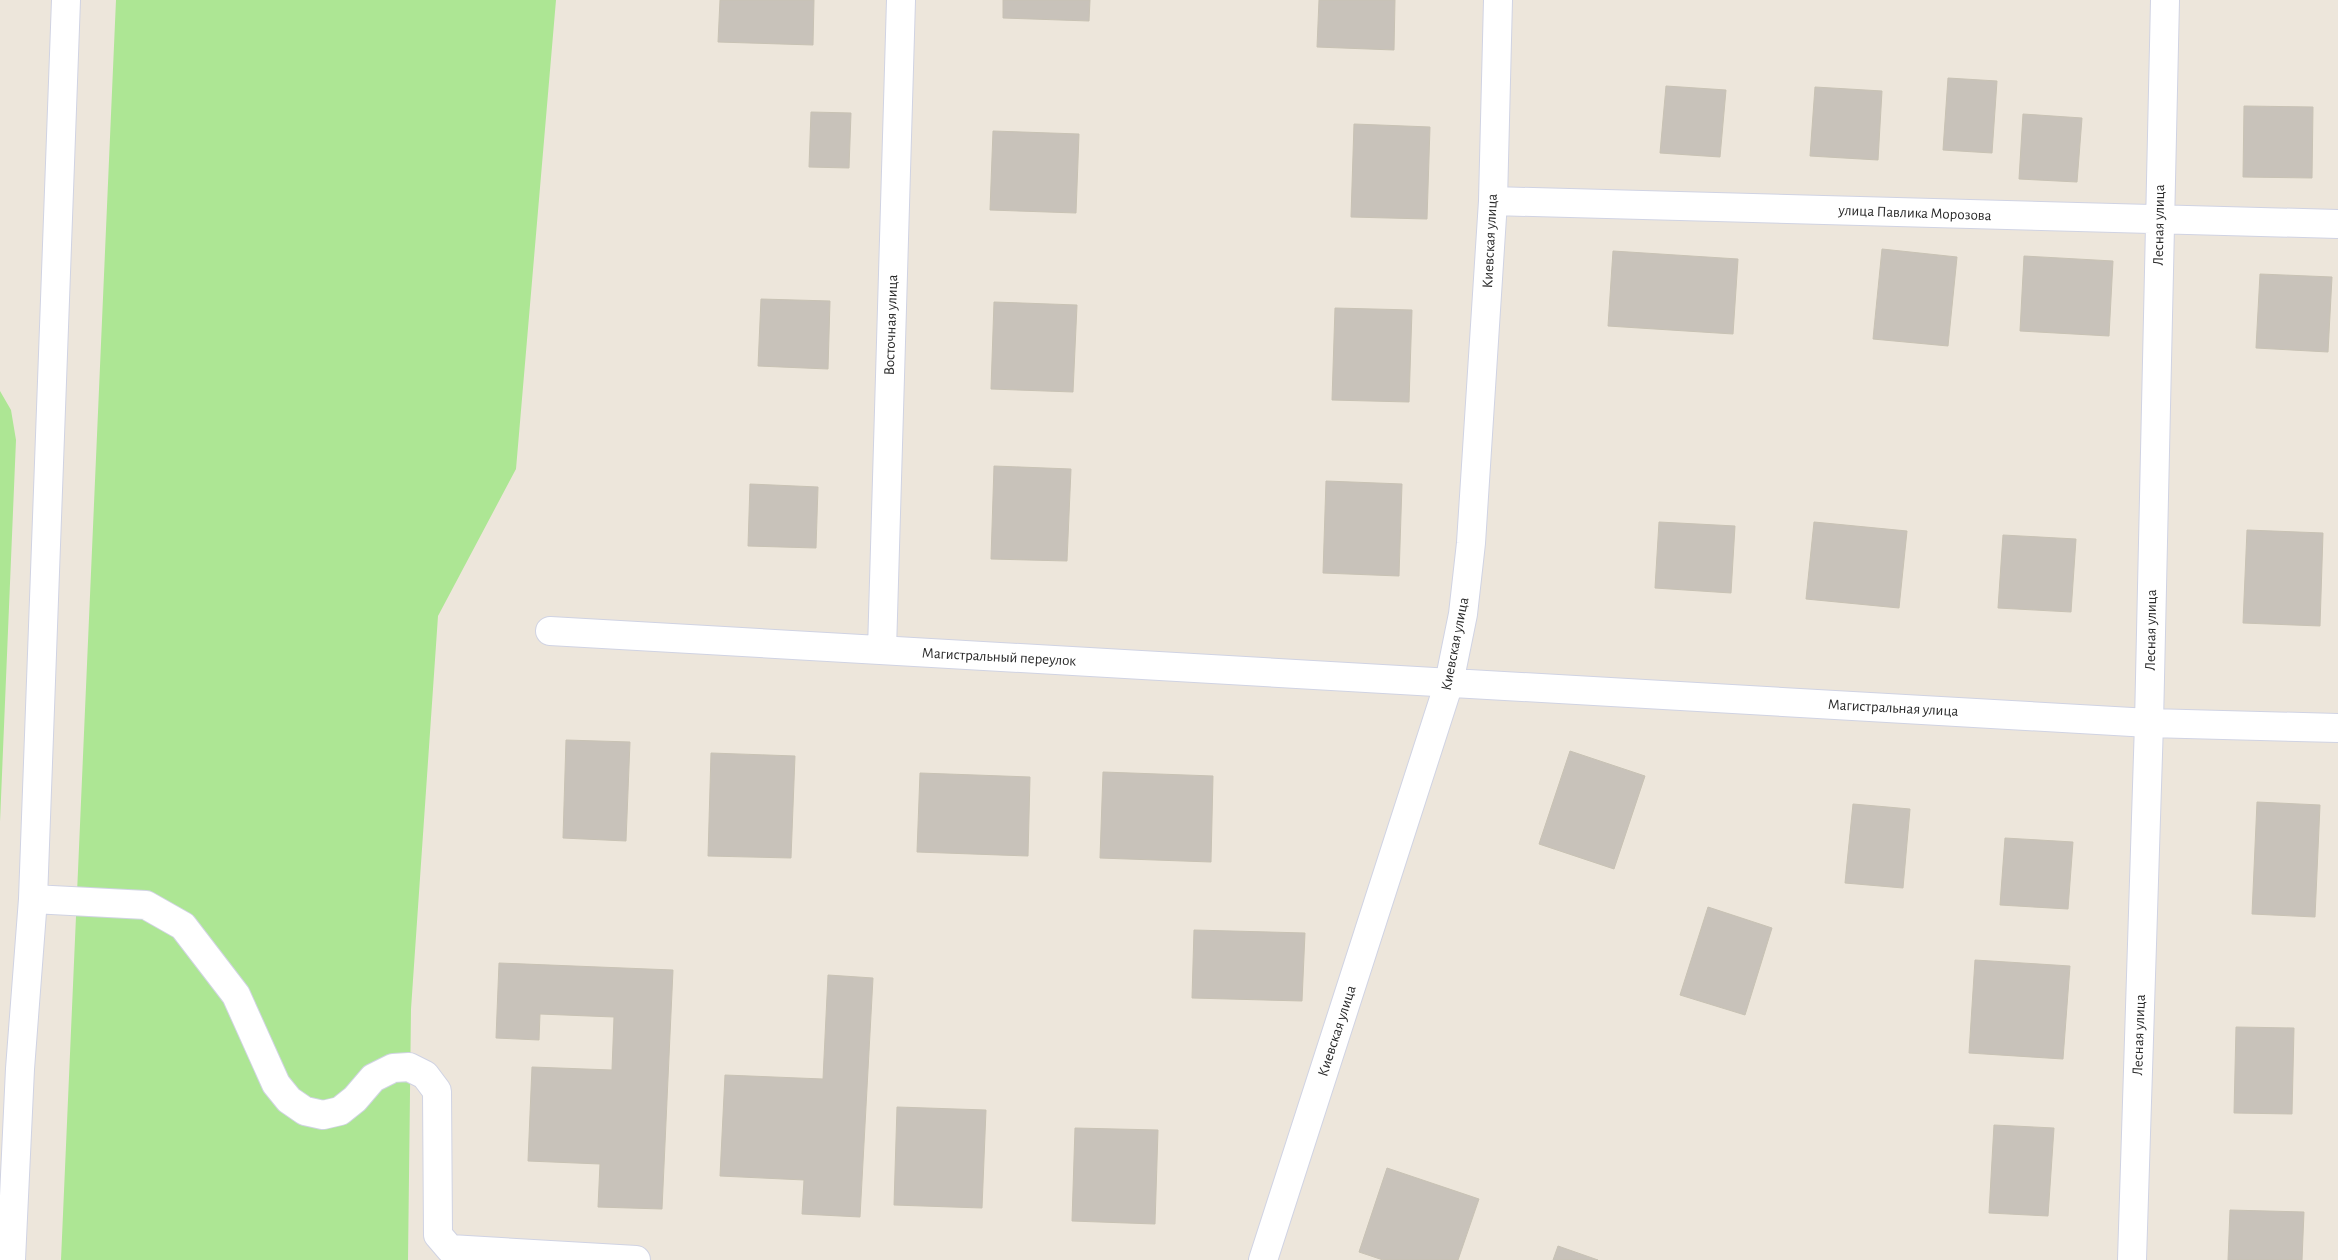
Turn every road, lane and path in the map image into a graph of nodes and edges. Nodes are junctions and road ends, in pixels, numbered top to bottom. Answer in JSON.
{"nodes":[{"id":1,"x":66,"y":0,"type":"edge"},
{"id":2,"x":901,"y":0,"type":"edge"},
{"id":3,"x":1498,"y":0,"type":"edge"},
{"id":4,"x":2166,"y":0,"type":"edge"},
{"id":5,"x":1493,"y":201,"type":"junction"},
{"id":6,"x":2159,"y":220,"type":"junction"},
{"id":7,"x":2338,"y":224,"type":"edge"},
{"id":8,"x":550,"y":631,"type":"dead end"},
{"id":9,"x":882,"y":650,"type":"junction"},
{"id":10,"x":1449,"y":683,"type":"junction"},
{"id":11,"x":2149,"y":723,"type":"junction"},
{"id":12,"x":2338,"y":728,"type":"edge"},
{"id":13,"x":33,"y":899,"type":"junction"},
{"id":14,"x":12,"y":1260,"type":"edge"},
{"id":15,"x":636,"y":1260,"type":"edge"},
{"id":16,"x":1263,"y":1260,"type":"edge"},
{"id":17,"x":2132,"y":1260,"type":"edge"}],
"edges":[{"from":1,"to":13,"type":"street"},
{"from":2,"to":9,"type":"street","name":"Восточная улица"},
{"from":3,"to":5,"type":"street","name":"Киевская улица"},
{"from":4,"to":6,"type":"street","name":"Лесная улица"},
{"from":5,"to":6,"type":"street","name":"улица Павлика Морозова"},
{"from":5,"to":10,"type":"street","name":"Киевская улица"},
{"from":6,"to":7,"type":"street","name":"улица Павлика Морозова"},
{"from":6,"to":11,"type":"street","name":"Лесная улица"},
{"from":8,"to":9,"type":"street","name":"Магистральный переулок"},
{"from":9,"to":10,"type":"street","name":"Магистральный переулок"},
{"from":10,"to":11,"type":"street","name":"Магистральная улица"},
{"from":10,"to":16,"type":"street","name":"Киевская улица"},
{"from":11,"to":12,"type":"street","name":"Магистральная улица"},
{"from":11,"to":17,"type":"street","name":"Лесная улица"},
{"from":13,"to":14,"type":"street"},
{"from":13,"to":15,"type":"street"}]}
